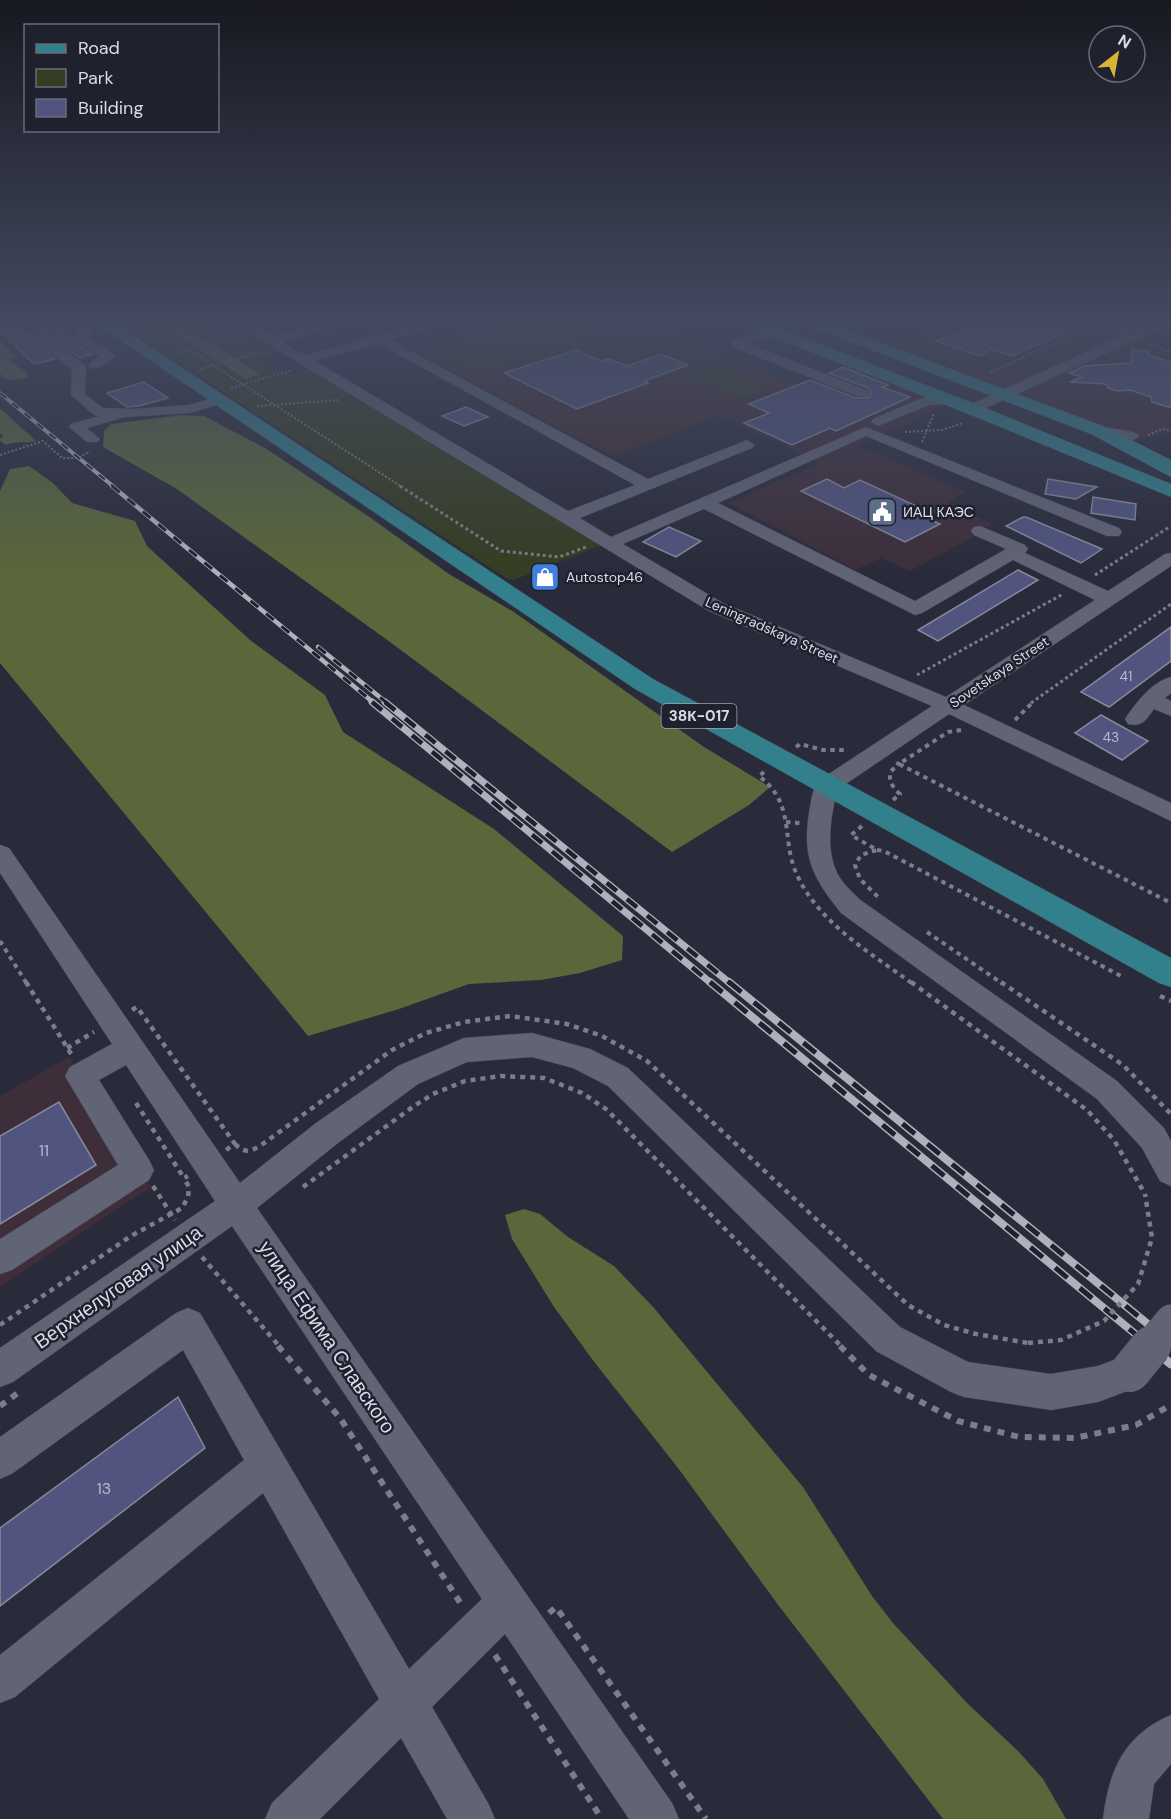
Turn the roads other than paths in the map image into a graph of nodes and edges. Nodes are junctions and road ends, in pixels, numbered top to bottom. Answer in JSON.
{"nodes":[{"id":1,"x":90,"y":405,"type":"edge"},
{"id":2,"x":205,"y":405,"type":"edge"},
{"id":3,"x":226,"y":405,"type":"edge"},
{"id":4,"x":377,"y":405,"type":"edge"},
{"id":5,"x":500,"y":405,"type":"edge"},
{"id":6,"x":920,"y":405,"type":"edge"},
{"id":7,"x":946,"y":405,"type":"edge"},
{"id":8,"x":987,"y":405,"type":"edge"},
{"id":9,"x":1034,"y":405,"type":"edge"},
{"id":10,"x":123,"y":413,"type":"junction"},
{"id":11,"x":967,"y":416,"type":"junction"},
{"id":12,"x":877,"y":429,"type":"junction"},
{"id":13,"x":1097,"y":430,"type":"junction"},
{"id":14,"x":1133,"y":436,"type":"dead end"},
{"id":15,"x":92,"y":439,"type":"dead end"},
{"id":16,"x":747,"y":445,"type":"dead end"},
{"id":17,"x":1171,"y":471,"type":"edge"},
{"id":18,"x":649,"y":486,"type":"junction"},
{"id":19,"x":1171,"y":491,"type":"edge"},
{"id":20,"x":705,"y":503,"type":"junction"},
{"id":21,"x":566,"y":518,"type":"junction"},
{"id":22,"x":980,"y":531,"type":"dead end"},
{"id":23,"x":1113,"y":532,"type":"dead end"},
{"id":24,"x":605,"y":542,"type":"junction"},
{"id":25,"x":1012,"y":553,"type":"junction"},
{"id":26,"x":1171,"y":558,"type":"edge"},
{"id":27,"x":1107,"y":598,"type":"junction"},
{"id":28,"x":716,"y":607,"type":"junction"},
{"id":29,"x":697,"y":619,"type":"dead end"},
{"id":30,"x":1171,"y":683,"type":"edge"},
{"id":31,"x":1151,"y":699,"type":"junction"},
{"id":32,"x":949,"y":706,"type":"junction"},
{"id":33,"x":1171,"y":709,"type":"edge"},
{"id":34,"x":1136,"y":719,"type":"dead end"},
{"id":35,"x":826,"y":786,"type":"junction"},
{"id":36,"x":1171,"y":813,"type":"edge"},
{"id":37,"x":3,"y":864,"type":"edge"},
{"id":38,"x":1171,"y":974,"type":"edge"},
{"id":39,"x":130,"y":1047,"type":"junction"},
{"id":40,"x":1171,"y":1171,"type":"edge"},
{"id":41,"x":237,"y":1205,"type":"junction"},
{"id":42,"x":0,"y":1258,"type":"edge"},
{"id":43,"x":1171,"y":1320,"type":"edge"},
{"id":44,"x":0,"y":1370,"type":"edge"},
{"id":45,"x":0,"y":1460,"type":"edge"},
{"id":46,"x":268,"y":1465,"type":"junction"},
{"id":47,"x":493,"y":1617,"type":"junction"},
{"id":48,"x":0,"y":1682,"type":"edge"},
{"id":49,"x":405,"y":1703,"type":"junction"},
{"id":50,"x":1171,"y":1737,"type":"edge"},
{"id":51,"x":288,"y":1819,"type":"edge"},
{"id":52,"x":472,"y":1819,"type":"edge"},
{"id":53,"x":656,"y":1819,"type":"edge"},
{"id":54,"x":1126,"y":1819,"type":"edge"}],
"edges":[{"from":1,"to":10,"type":"street"},
{"from":2,"to":10,"type":"street"},
{"from":3,"to":35,"type":"main road","number":"38К-017"},
{"from":4,"to":21,"type":"street","name":"Leningradskaya Street"},
{"from":5,"to":18,"type":"street"},
{"from":6,"to":12,"type":"street"},
{"from":7,"to":11,"type":"main road"},
{"from":8,"to":11,"type":"street"},
{"from":9,"to":13,"type":"main road"},
{"from":10,"to":15,"type":"street"},
{"from":11,"to":19,"type":"main road"},
{"from":12,"to":20,"type":"street"},
{"from":12,"to":23,"type":"street"},
{"from":13,"to":14,"type":"street"},
{"from":13,"to":17,"type":"main road"},
{"from":16,"to":18,"type":"street"},
{"from":18,"to":21,"type":"street"},
{"from":20,"to":24,"type":"street"},
{"from":20,"to":25,"type":"street"},
{"from":21,"to":24,"type":"street","name":"Leningradskaya Street"},
{"from":22,"to":25,"type":"street"},
{"from":24,"to":28,"type":"street","name":"Leningradskaya Street"},
{"from":25,"to":27,"type":"street"},
{"from":26,"to":27,"type":"street","name":"Sovetskaya Street"},
{"from":27,"to":32,"type":"street","name":"Sovetskaya Street"},
{"from":28,"to":29,"type":"street"},
{"from":28,"to":32,"type":"street","name":"Leningradskaya Street"},
{"from":30,"to":31,"type":"street"},
{"from":31,"to":33,"type":"street"},
{"from":31,"to":34,"type":"street"},
{"from":32,"to":35,"type":"street","name":"Sovetskaya Street"},
{"from":32,"to":36,"type":"street","name":"Leningradskaya Street"},
{"from":35,"to":38,"type":"main road","number":"38К-017"},
{"from":35,"to":40,"type":"street"},
{"from":37,"to":39,"type":"street","name":"улица Ефима Славского"},
{"from":39,"to":41,"type":"street","name":"улица Ефима Славского"},
{"from":39,"to":42,"type":"street"},
{"from":41,"to":43,"type":"street","name":"Верхнелуговая улица","bridge":true},
{"from":41,"to":44,"type":"street","name":"Верхнелуговая улица"},
{"from":41,"to":47,"type":"street","name":"улица Ефима Славского"},
{"from":45,"to":46,"type":"street"},
{"from":46,"to":48,"type":"street"},
{"from":46,"to":49,"type":"street"},
{"from":47,"to":49,"type":"street"},
{"from":47,"to":53,"type":"street","name":"улица Ефима Славского"},
{"from":49,"to":51,"type":"street"},
{"from":49,"to":52,"type":"street"},
{"from":50,"to":54,"type":"street"}]}
